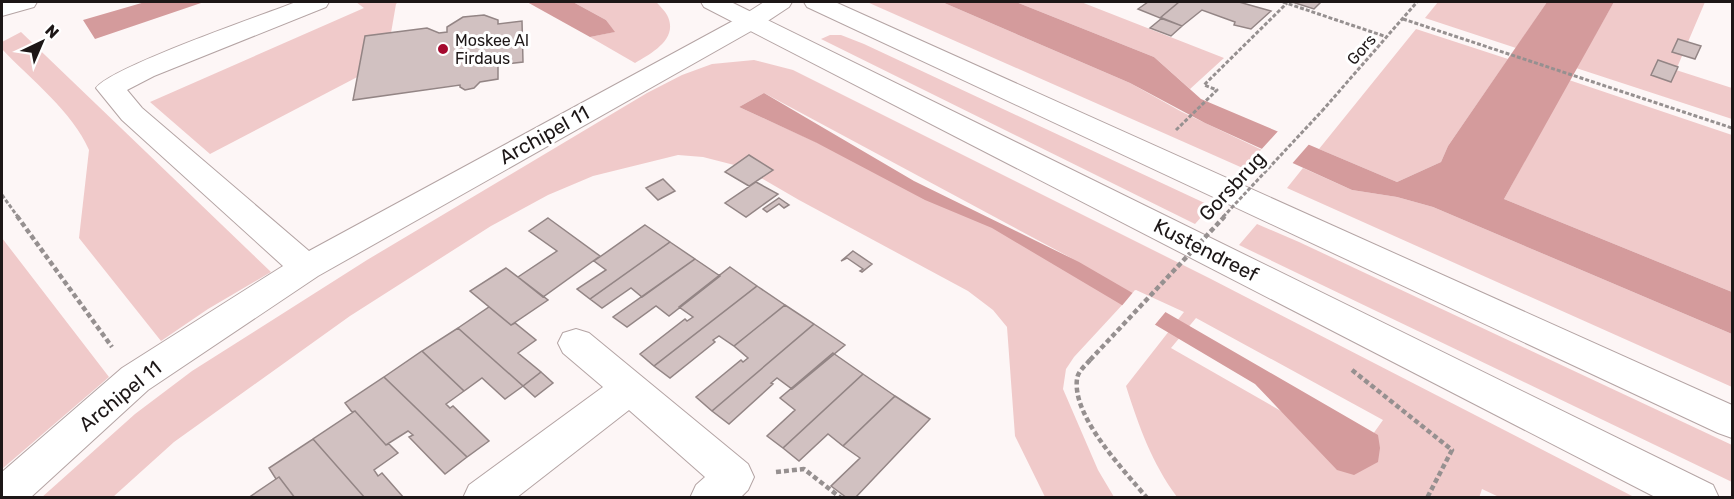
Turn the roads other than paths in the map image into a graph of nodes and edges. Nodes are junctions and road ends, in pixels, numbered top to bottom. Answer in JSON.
{"nodes":[{"id":1,"x":25,"y":2,"type":"edge"},
{"id":2,"x":317,"y":2,"type":"edge"},
{"id":3,"x":713,"y":2,"type":"edge"},
{"id":4,"x":780,"y":2,"type":"edge"},
{"id":5,"x":816,"y":2,"type":"edge"},
{"id":6,"x":2,"y":9,"type":"edge"},
{"id":7,"x":751,"y":21,"type":"junction"},
{"id":8,"x":306,"y":267,"type":"junction"},
{"id":9,"x":576,"y":343,"type":"dead end"},
{"id":10,"x":630,"y":388,"type":"junction"},
{"id":11,"x":1732,"y":422,"type":"edge"},
{"id":12,"x":723,"y":487,"type":"edge"},
{"id":13,"x":2,"y":497,"type":"edge"},
{"id":14,"x":484,"y":498,"type":"edge"},
{"id":15,"x":1698,"y":498,"type":"edge"}],
"edges":[{"from":1,"to":6,"type":"main road"},
{"from":2,"to":8,"type":"main road"},
{"from":3,"to":7,"type":"main road","name":"Kustendreef"},
{"from":4,"to":7,"type":"main road","name":"Archipel 11"},
{"from":5,"to":11,"type":"main road"},
{"from":7,"to":8,"type":"main road","name":"Archipel 11"},
{"from":7,"to":15,"type":"main road","name":"Kustendreef"},
{"from":8,"to":13,"type":"main road","name":"Archipel 11"},
{"from":9,"to":10,"type":"main road"},
{"from":10,"to":12,"type":"main road"},
{"from":10,"to":14,"type":"main road"}]}
